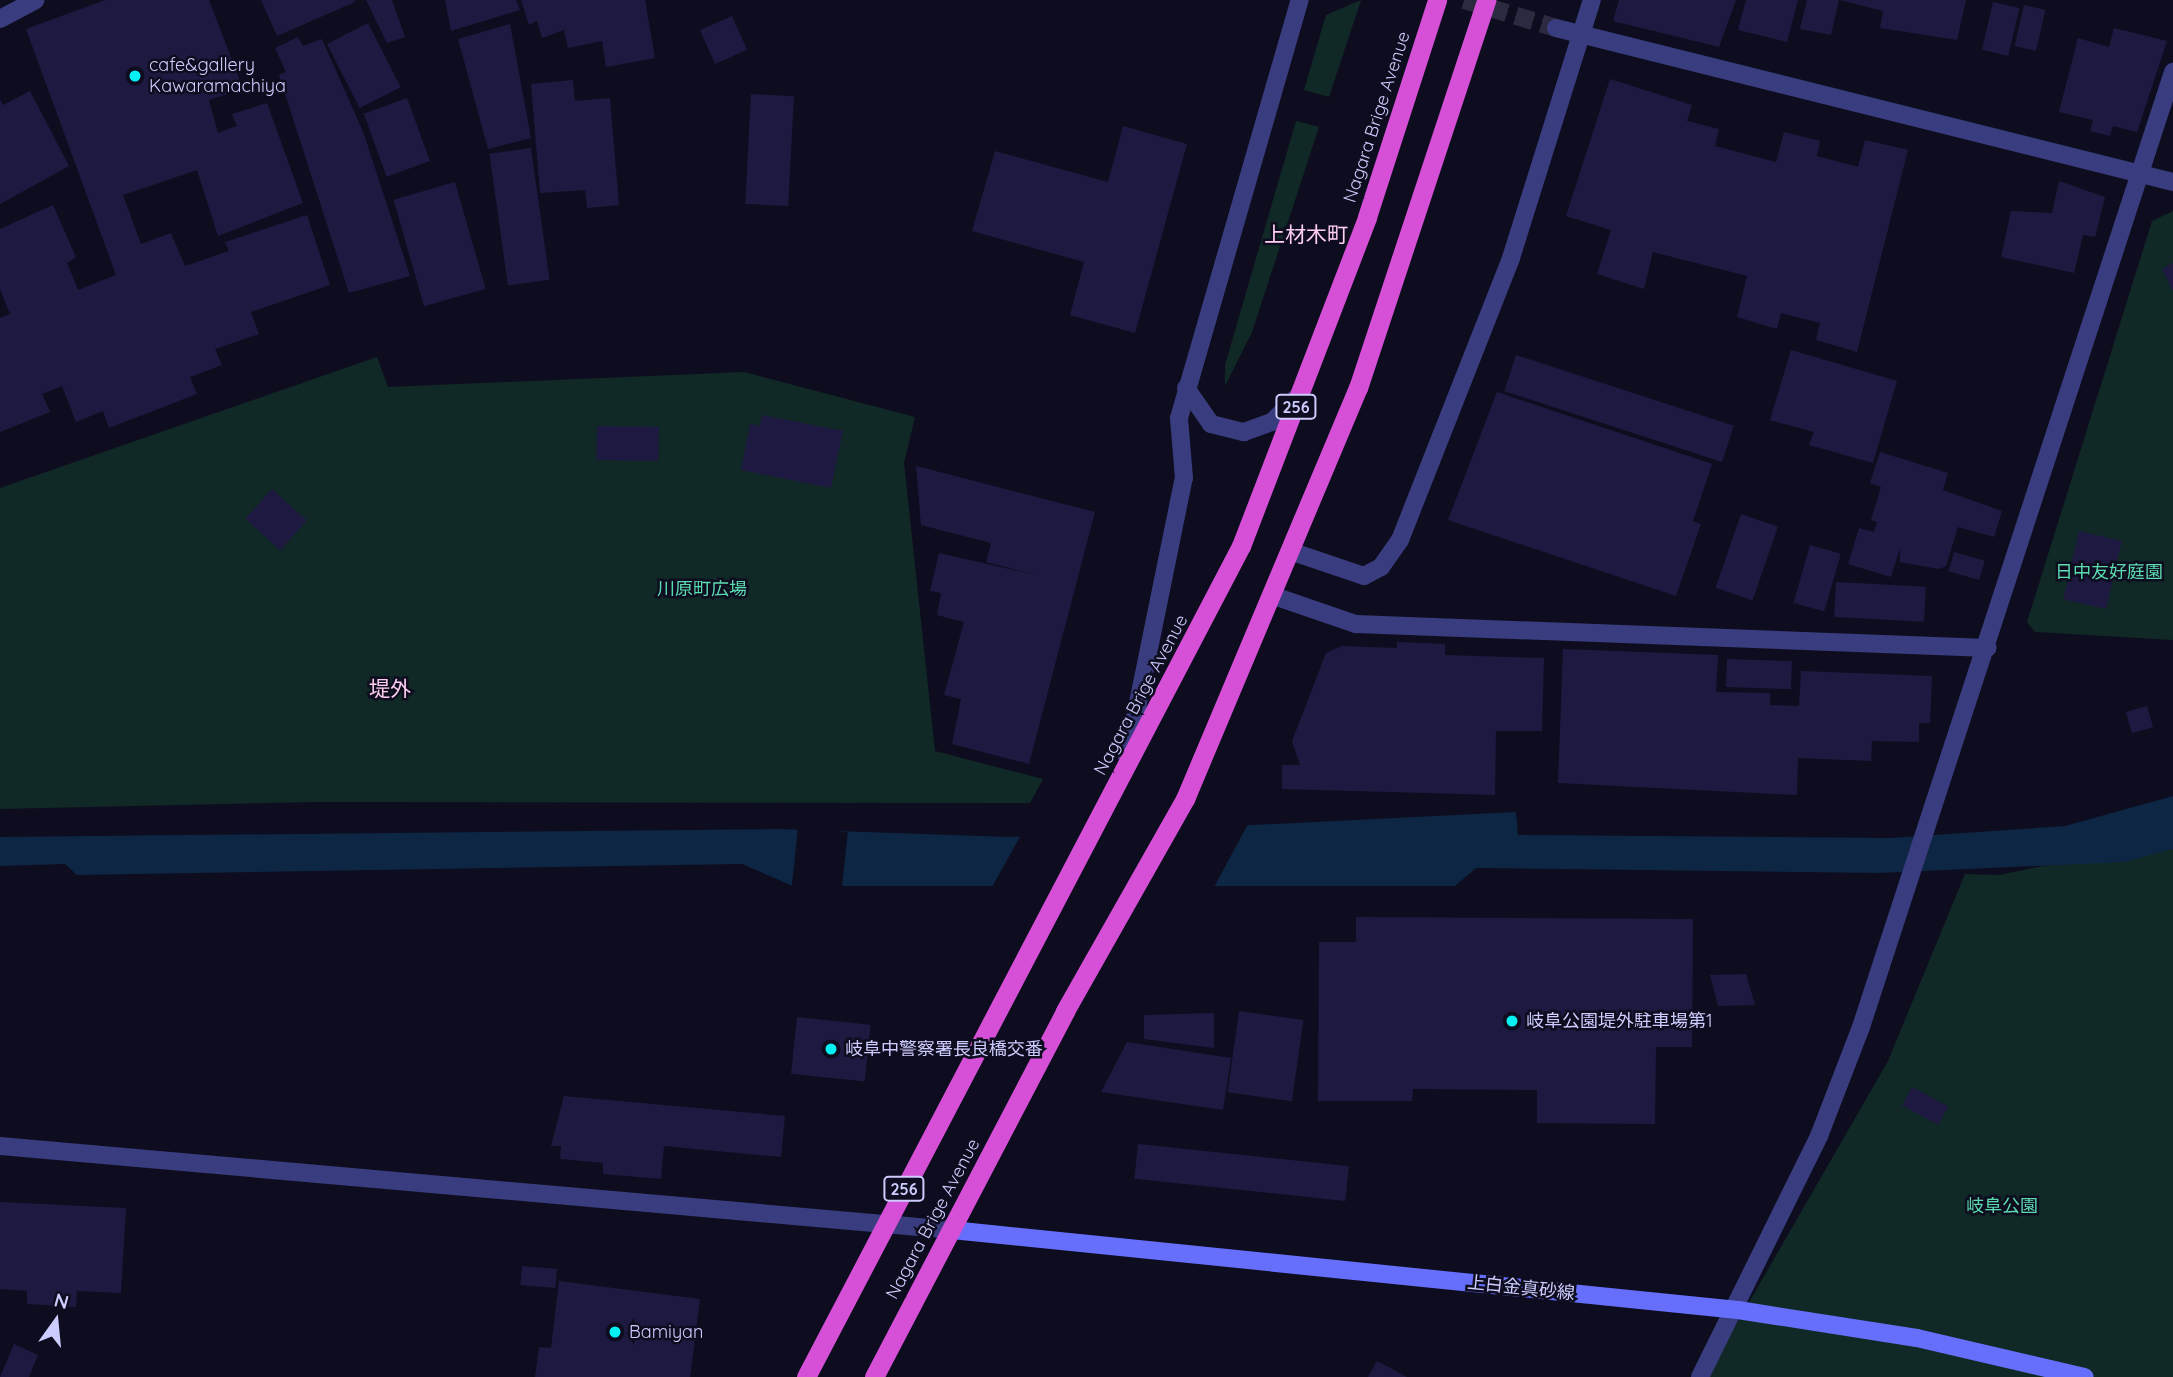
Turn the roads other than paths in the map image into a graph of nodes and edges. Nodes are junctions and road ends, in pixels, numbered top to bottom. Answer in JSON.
{"nodes":[{"id":1,"x":35,"y":0,"type":"edge"},
{"id":2,"x":1300,"y":0,"type":"edge"},
{"id":3,"x":1437,"y":0,"type":"edge"},
{"id":4,"x":1486,"y":0,"type":"edge"},
{"id":5,"x":1592,"y":0,"type":"edge"},
{"id":6,"x":0,"y":19,"type":"edge"},
{"id":7,"x":1556,"y":28,"type":"tunnel mouth"},
{"id":8,"x":1581,"y":35,"type":"junction"},
{"id":9,"x":2173,"y":72,"type":"edge"},
{"id":10,"x":2139,"y":175,"type":"junction"},
{"id":11,"x":2173,"y":183,"type":"edge"},
{"id":12,"x":1186,"y":388,"type":"junction"},
{"id":13,"x":1302,"y":393,"type":"junction"},
{"id":14,"x":1293,"y":552,"type":"junction"},
{"id":15,"x":1274,"y":596,"type":"junction"},
{"id":16,"x":1987,"y":648,"type":"junction"},
{"id":17,"x":1126,"y":766,"type":"junction"},
{"id":18,"x":0,"y":1146,"type":"edge"},
{"id":19,"x":887,"y":1223,"type":"junction"},
{"id":20,"x":952,"y":1230,"type":"junction"},
{"id":21,"x":1738,"y":1311,"type":"junction"},
{"id":22,"x":806,"y":1377,"type":"edge"},
{"id":23,"x":874,"y":1377,"type":"edge"},
{"id":24,"x":1700,"y":1377,"type":"edge"},
{"id":25,"x":2085,"y":1377,"type":"edge"}],
"edges":[{"from":1,"to":6,"type":"street"},
{"from":2,"to":12,"type":"street"},
{"from":3,"to":13,"type":"highway","name":"Nagara Brige Avenue","number":"256"},
{"from":4,"to":14,"type":"highway","name":"Nagara Brige Avenue"},
{"from":5,"to":8,"type":"street"},
{"from":7,"to":8,"type":"street"},
{"from":8,"to":10,"type":"street"},
{"from":8,"to":14,"type":"street"},
{"from":9,"to":10,"type":"street"},
{"from":10,"to":11,"type":"street"},
{"from":10,"to":16,"type":"street"},
{"from":12,"to":13,"type":"street"},
{"from":12,"to":17,"type":"street"},
{"from":13,"to":17,"type":"highway","name":"Nagara Brige Avenue","number":"256"},
{"from":14,"to":15,"type":"highway","name":"Nagara Brige Avenue"},
{"from":15,"to":16,"type":"street"},
{"from":15,"to":20,"type":"highway","name":"Nagara Brige Avenue"},
{"from":16,"to":21,"type":"street"},
{"from":17,"to":19,"type":"highway","name":"Nagara Brige Avenue","number":"256"},
{"from":18,"to":19,"type":"street"},
{"from":19,"to":20,"type":"street"},
{"from":19,"to":22,"type":"highway","name":"Nagara Brige Avenue","number":"256"},
{"from":20,"to":21,"type":"main road","name":"上白金真砂線"},
{"from":20,"to":23,"type":"highway","name":"Nagara Brige Avenue"},
{"from":21,"to":24,"type":"street"},
{"from":21,"to":25,"type":"main road","name":"上白金真砂線"}]}
